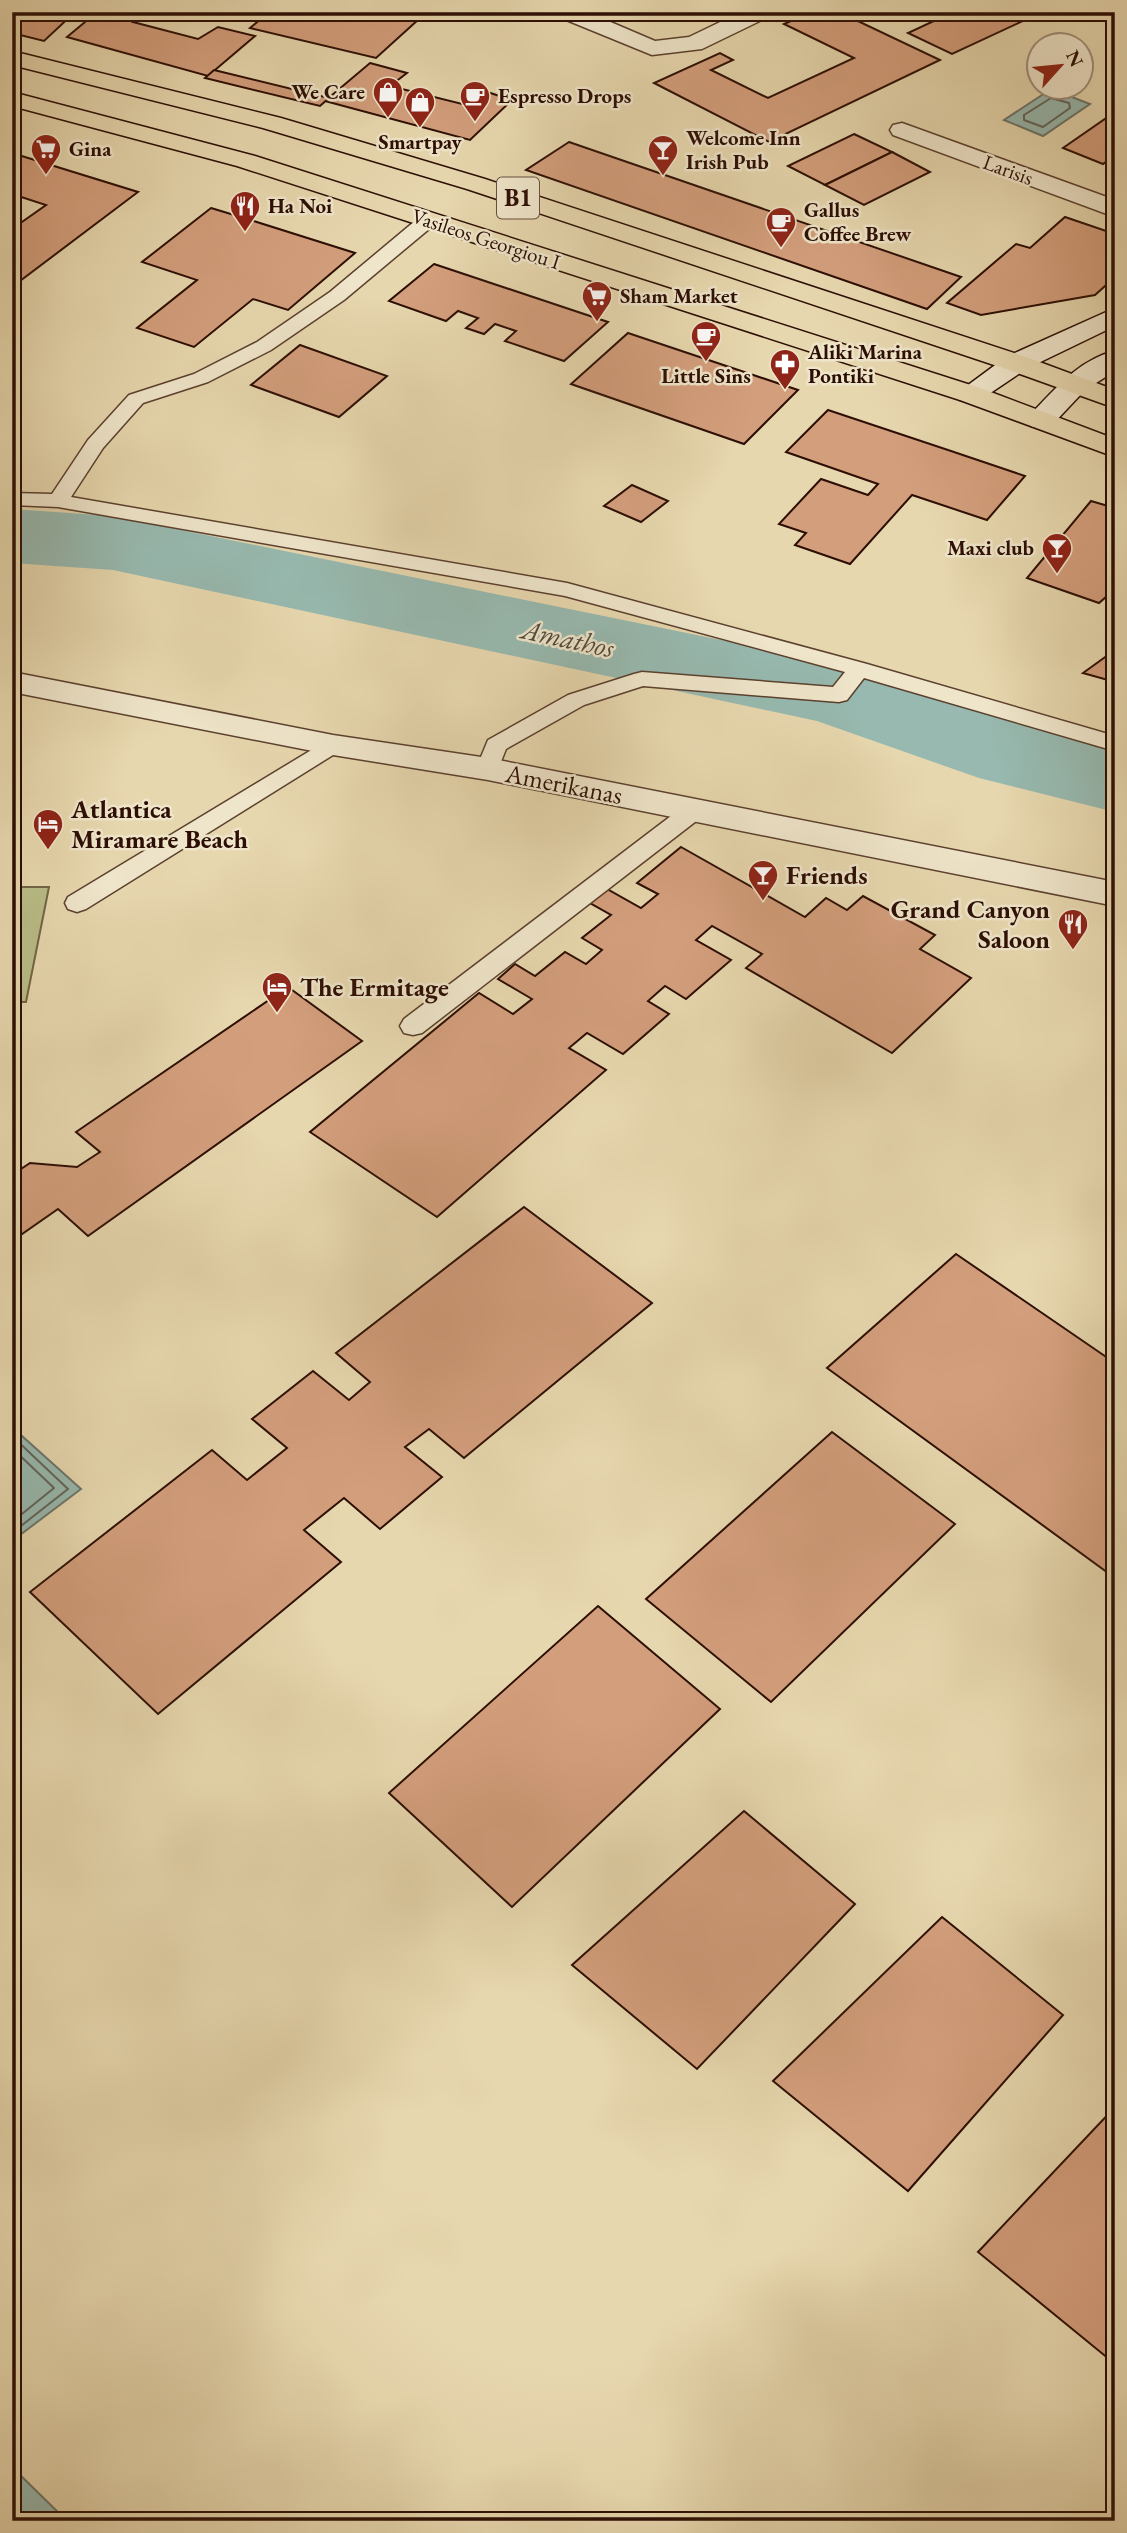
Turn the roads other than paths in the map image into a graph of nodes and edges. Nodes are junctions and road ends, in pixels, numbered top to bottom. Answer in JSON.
{"nodes":[{"id":1,"x":567,"y":12,"type":"edge"},
{"id":2,"x":760,"y":12,"type":"edge"},
{"id":3,"x":12,"y":58,"type":"edge"},
{"id":4,"x":12,"y":99,"type":"edge"},
{"id":5,"x":902,"y":130,"type":"dead end"},
{"id":6,"x":1115,"y":209,"type":"edge"},
{"id":7,"x":428,"y":220,"type":"junction"},
{"id":8,"x":1115,"y":316,"type":"edge"},
{"id":9,"x":1115,"y":359,"type":"edge"},
{"id":10,"x":1016,"y":363,"type":"junction"},
{"id":11,"x":1075,"y":384,"type":"junction"},
{"id":12,"x":970,"y":394,"type":"junction"},
{"id":13,"x":1115,"y":400,"type":"edge"},
{"id":14,"x":1041,"y":420,"type":"junction"},
{"id":15,"x":1115,"y":449,"type":"edge"},
{"id":16,"x":12,"y":499,"type":"edge"},
{"id":17,"x":58,"y":501,"type":"junction"},
{"id":18,"x":859,"y":668,"type":"junction"},
{"id":19,"x":12,"y":682,"type":"edge"},
{"id":20,"x":1115,"y":744,"type":"edge"},
{"id":21,"x":333,"y":745,"type":"junction"},
{"id":22,"x":488,"y":769,"type":"junction"},
{"id":23,"x":696,"y":809,"type":"junction"},
{"id":24,"x":1115,"y":894,"type":"edge"},
{"id":25,"x":76,"y":903,"type":"dead end"},
{"id":26,"x":413,"y":1026,"type":"dead end"}],
"edges":[{"from":1,"to":2,"type":"street"},
{"from":3,"to":10,"type":"main road","name":"Vasileos Georgiou I","number":"B1"},
{"from":4,"to":7,"type":"main road","name":"Vasileos Georgiou I","number":"B1"},
{"from":5,"to":6,"type":"street","name":"Larisis"},
{"from":7,"to":12,"type":"main road","name":"Vasileos Georgiou I","number":"B1"},
{"from":7,"to":17,"type":"lane"},
{"from":8,"to":10,"type":"street"},
{"from":9,"to":11,"type":"street"},
{"from":10,"to":11,"type":"main road","name":"Vasileos Georgiou I","number":"B1"},
{"from":10,"to":12,"type":"street"},
{"from":11,"to":13,"type":"main road","name":"Vasileos Georgiou I","number":"B1"},
{"from":11,"to":14,"type":"street"},
{"from":12,"to":14,"type":"main road","name":"Vasileos Georgiou I","number":"B1"},
{"from":14,"to":15,"type":"main road","name":"Vasileos Georgiou I","number":"B1"},
{"from":16,"to":17,"type":"lane"},
{"from":17,"to":18,"type":"lane"},
{"from":18,"to":20,"type":"lane"},
{"from":18,"to":22,"type":"lane"},
{"from":19,"to":21,"type":"street","name":"Amerikanas"},
{"from":21,"to":22,"type":"street","name":"Amerikanas"},
{"from":21,"to":25,"type":"lane"},
{"from":22,"to":23,"type":"street","name":"Amerikanas"},
{"from":23,"to":24,"type":"street","name":"Amerikanas"},
{"from":23,"to":26,"type":"lane"}]}
